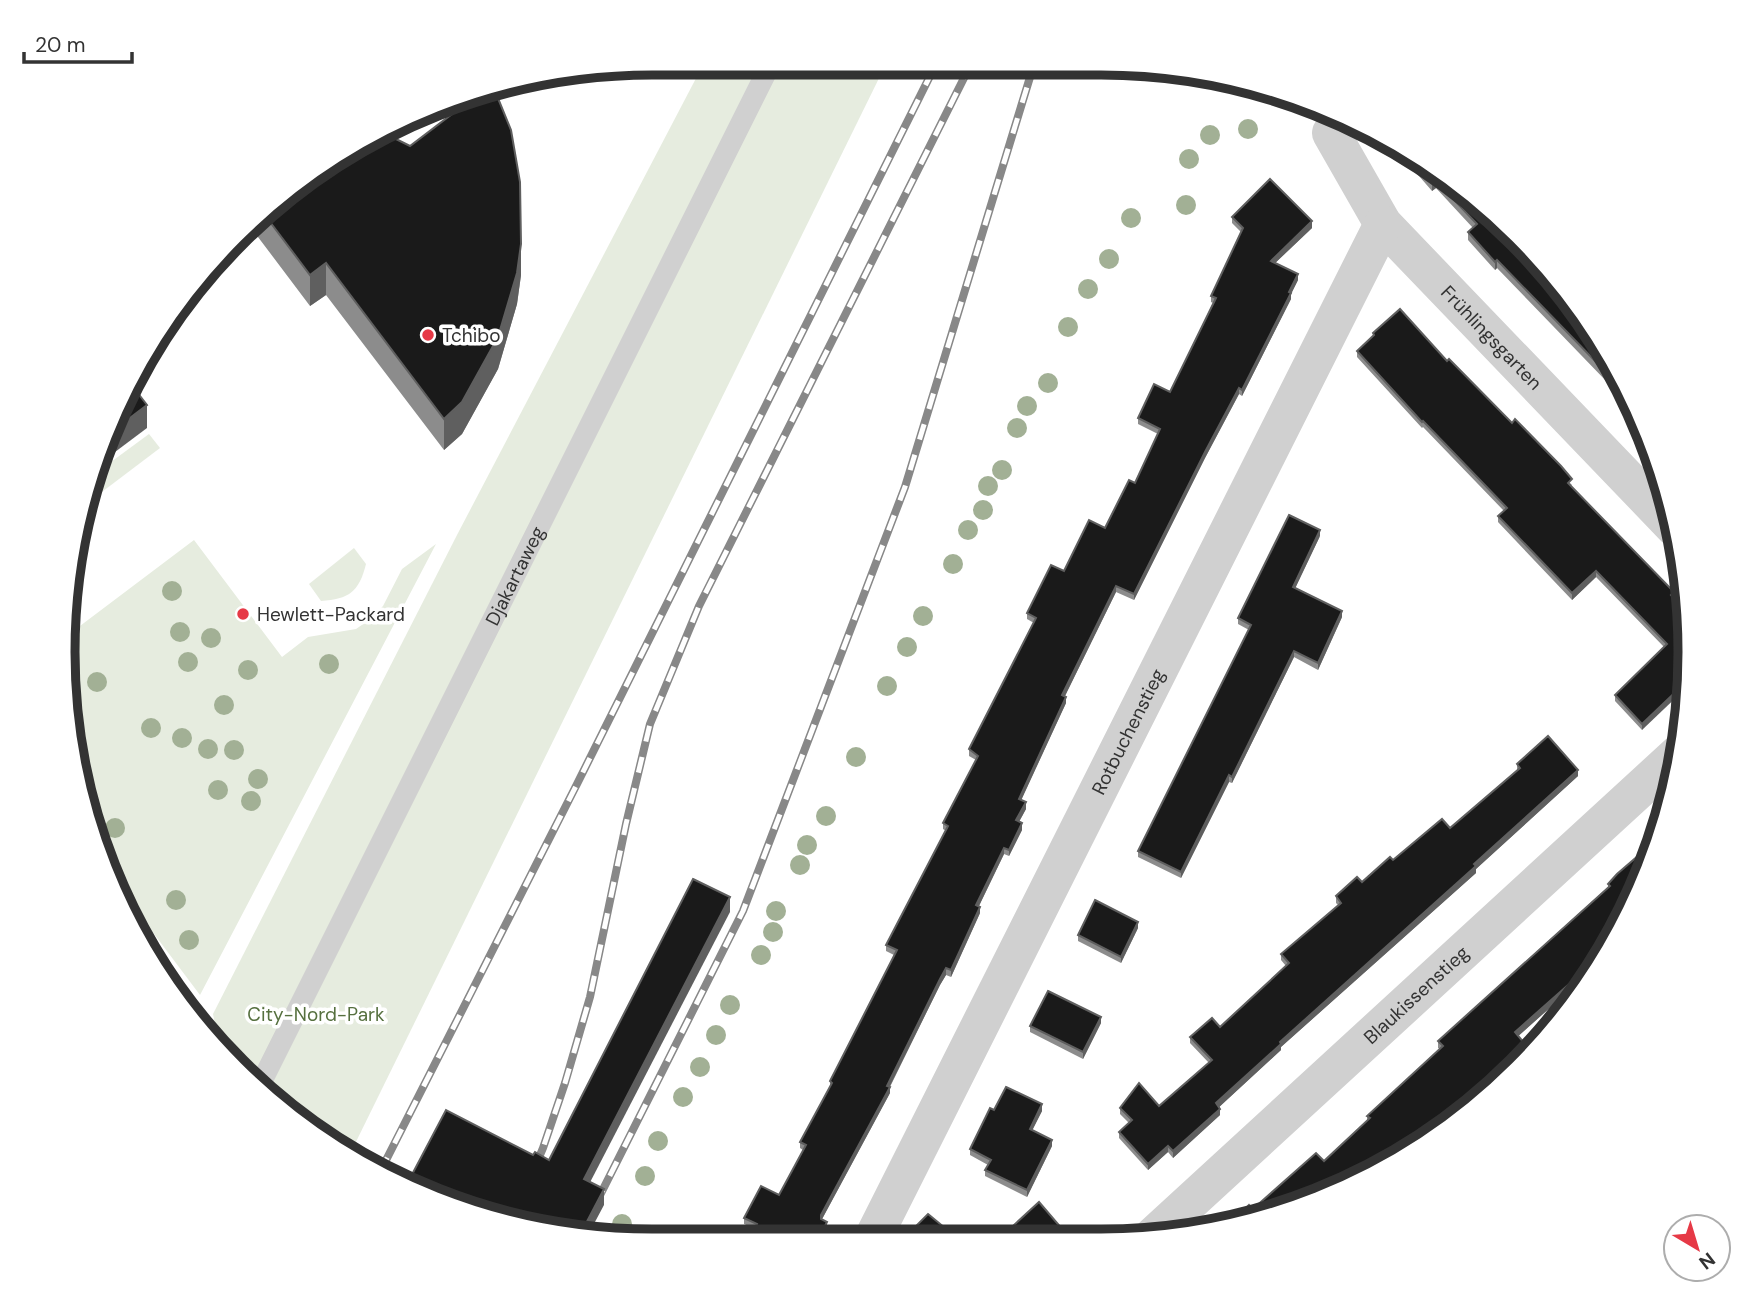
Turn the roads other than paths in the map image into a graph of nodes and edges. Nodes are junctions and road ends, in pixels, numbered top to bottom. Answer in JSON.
{"nodes":[{"id":1,"x":765,"y":75,"type":"edge"},
{"id":2,"x":1336,"y":128,"type":"edge"},
{"id":3,"x":1383,"y":224,"type":"junction"},
{"id":4,"x":1660,"y":513,"type":"edge"},
{"id":5,"x":1667,"y":764,"type":"edge"},
{"id":6,"x":263,"y":1078,"type":"edge"},
{"id":7,"x":1165,"y":1225,"type":"edge"},
{"id":8,"x":878,"y":1229,"type":"edge"}],
"edges":[{"from":1,"to":6,"type":"lane","name":"Djakartaweg"},
{"from":2,"to":3,"type":"street","name":"Frühlingsgarten"},
{"from":3,"to":4,"type":"street","name":"Frühlingsgarten"},
{"from":3,"to":8,"type":"street","name":"Rotbuchenstieg"},
{"from":5,"to":7,"type":"street","name":"Blaukissenstieg"}]}
